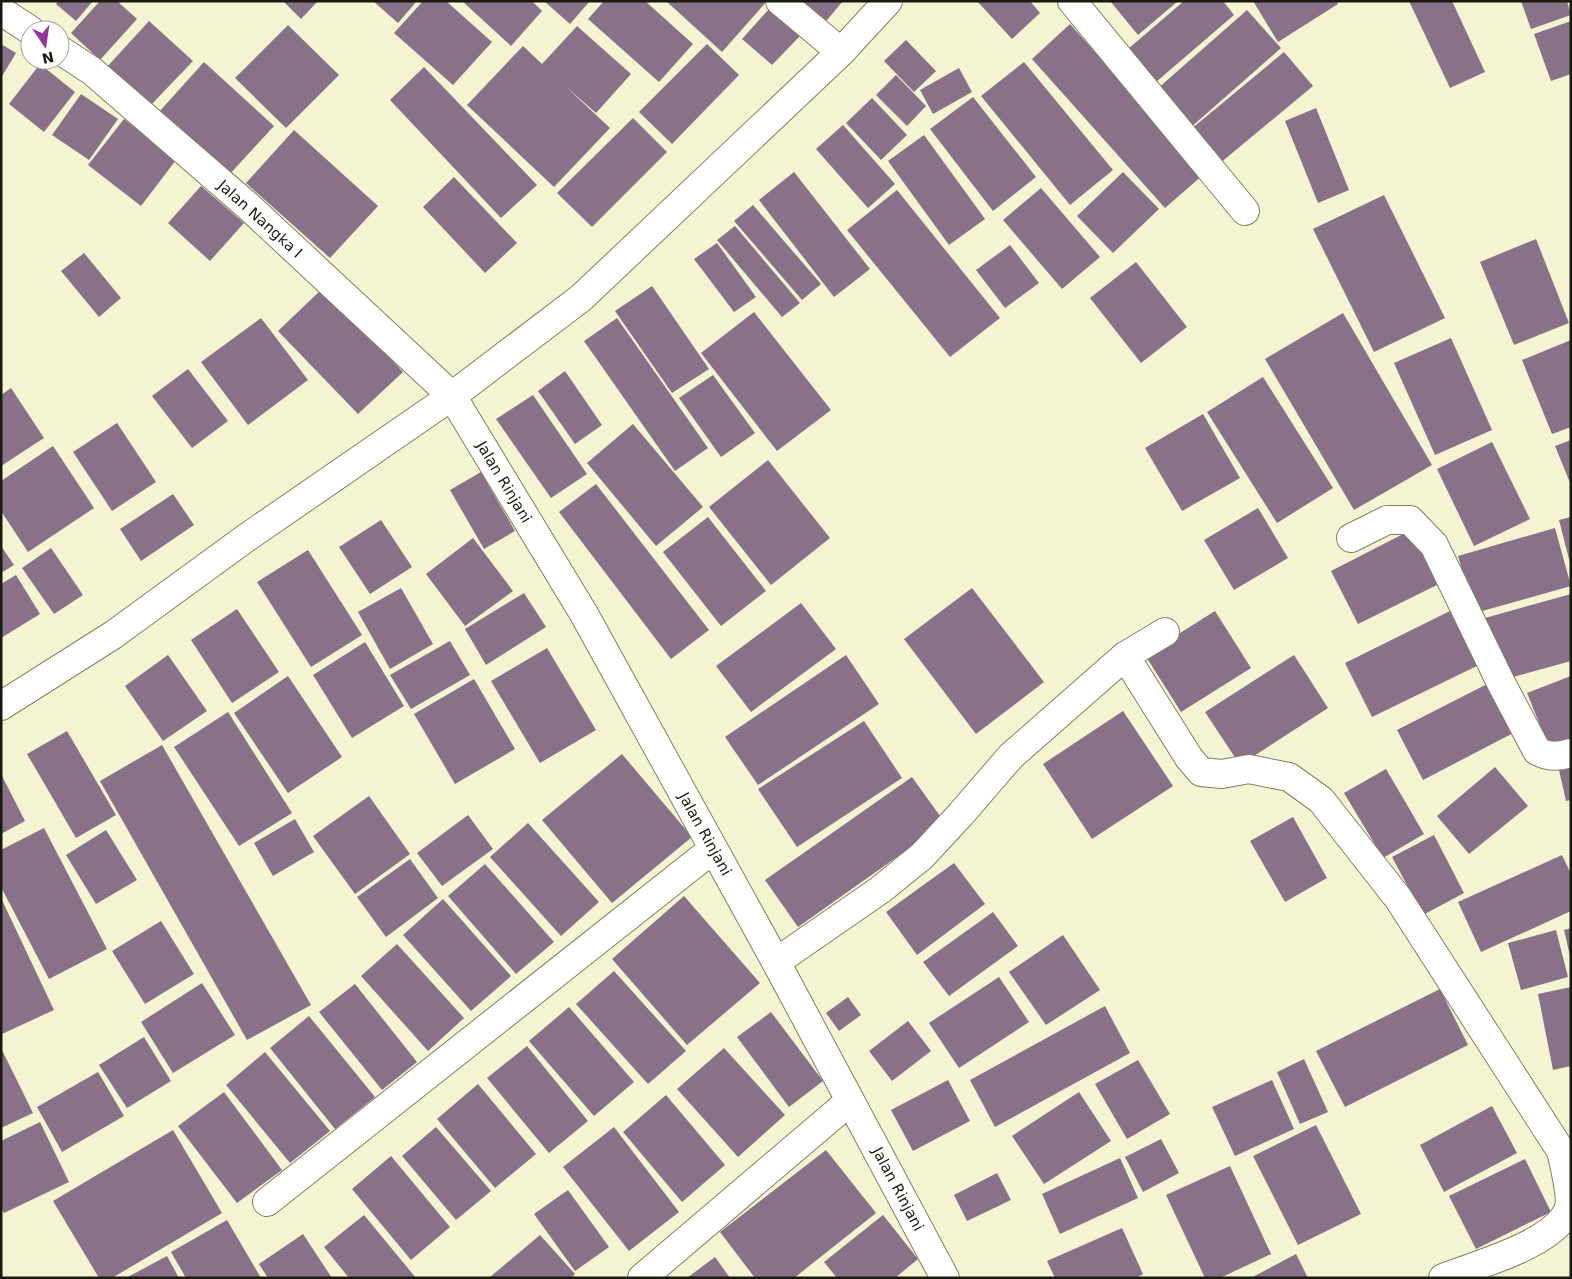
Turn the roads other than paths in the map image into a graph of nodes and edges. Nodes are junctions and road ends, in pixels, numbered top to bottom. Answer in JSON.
{"nodes":[{"id":1,"x":780,"y":1,"type":"edge"},
{"id":2,"x":888,"y":1,"type":"edge"},
{"id":3,"x":1072,"y":1,"type":"edge"},
{"id":4,"x":1,"y":11,"type":"edge"},
{"id":5,"x":20,"y":23,"type":"edge"},
{"id":6,"x":841,"y":52,"type":"junction"},
{"id":7,"x":70,"y":57,"type":"edge"},
{"id":8,"x":1245,"y":211,"type":"dead end"},
{"id":9,"x":452,"y":396,"type":"junction"},
{"id":10,"x":1351,"y":538,"type":"dead end"},
{"id":11,"x":1166,"y":632,"type":"dead end"},
{"id":12,"x":1125,"y":656,"type":"junction"},
{"id":13,"x":1,"y":706,"type":"edge"},
{"id":14,"x":1571,"y":753,"type":"edge"},
{"id":15,"x":713,"y":849,"type":"junction"},
{"id":16,"x":776,"y":962,"type":"junction"},
{"id":17,"x":850,"y":1101,"type":"junction"},
{"id":18,"x":266,"y":1202,"type":"dead end"},
{"id":19,"x":642,"y":1278,"type":"edge"},
{"id":20,"x":946,"y":1278,"type":"edge"},
{"id":21,"x":1443,"y":1278,"type":"edge"}],
"edges":[{"from":1,"to":6,"type":"street"},
{"from":2,"to":6,"type":"street"},
{"from":3,"to":8,"type":"street"},
{"from":4,"to":5,"type":"street"},
{"from":6,"to":9,"type":"street"},
{"from":7,"to":9,"type":"street","name":"Jalan Nangka I"},
{"from":9,"to":13,"type":"street"},
{"from":9,"to":15,"type":"street","name":"Jalan Rinjani"},
{"from":10,"to":14,"type":"street"},
{"from":11,"to":12,"type":"street"},
{"from":12,"to":16,"type":"street"},
{"from":12,"to":21,"type":"street"},
{"from":15,"to":16,"type":"street","name":"Jalan Rinjani"},
{"from":15,"to":18,"type":"street"},
{"from":16,"to":17,"type":"street","name":"Jalan Rinjani"},
{"from":17,"to":19,"type":"street"},
{"from":17,"to":20,"type":"street","name":"Jalan Rinjani"}]}
